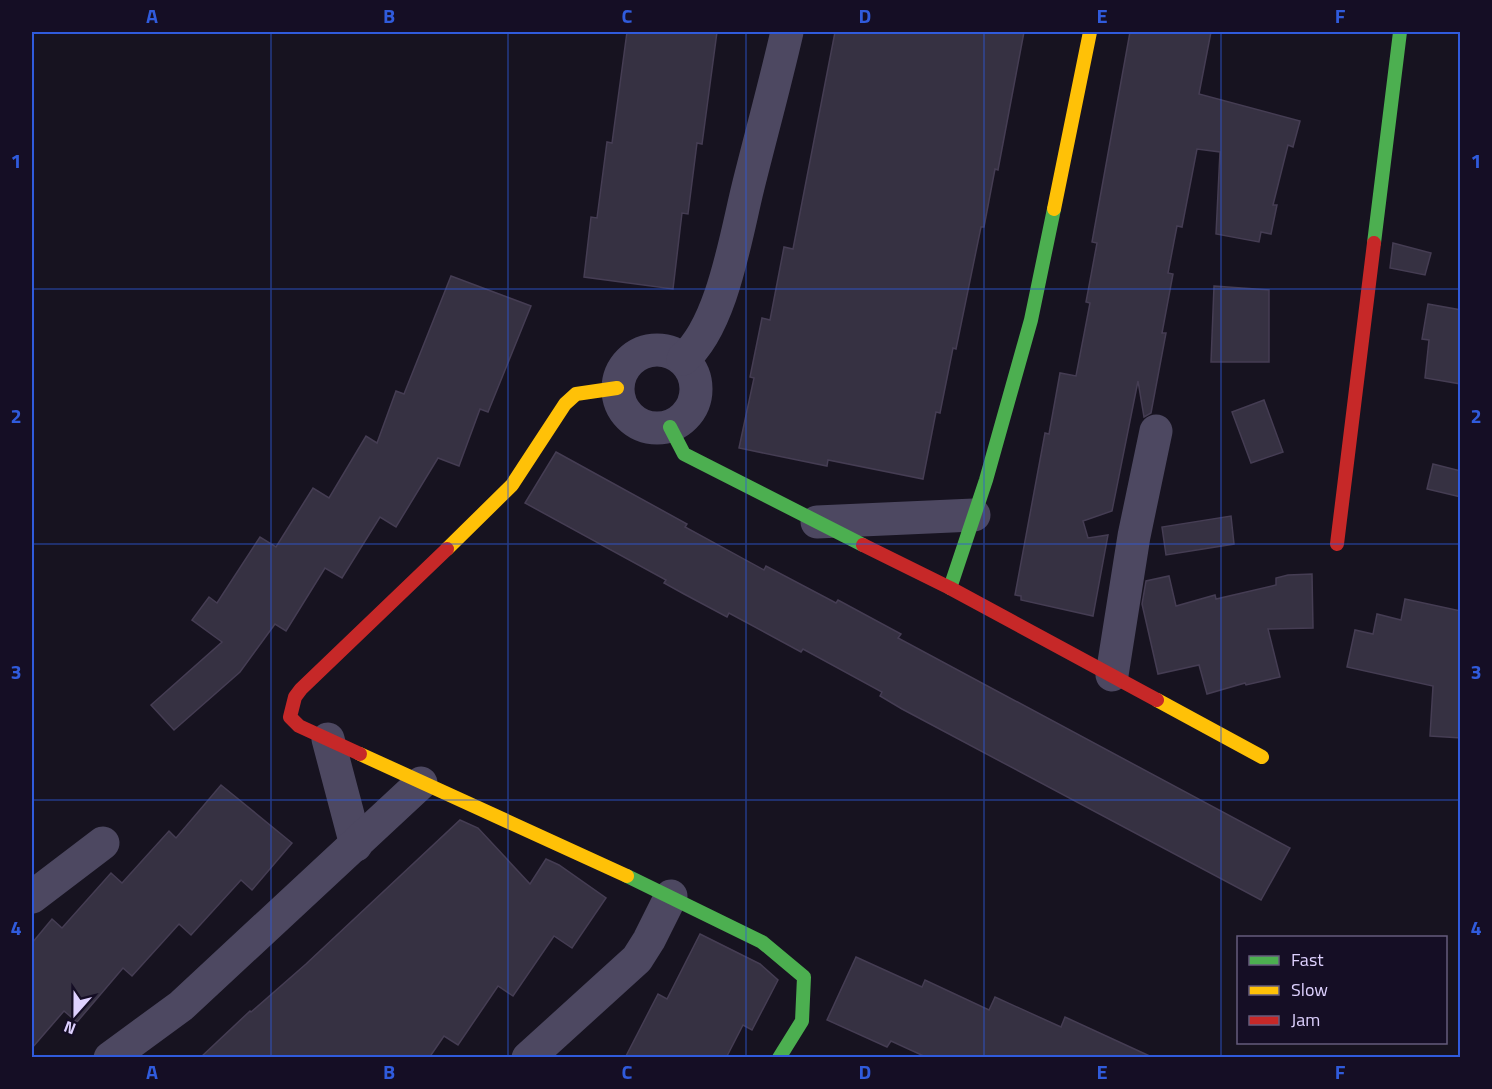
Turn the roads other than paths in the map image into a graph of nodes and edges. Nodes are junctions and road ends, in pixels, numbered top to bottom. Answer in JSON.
{"nodes":[{"id":1,"x":787,"y":32,"type":"edge"},
{"id":2,"x":1090,"y":32,"type":"edge"},
{"id":3,"x":1400,"y":32,"type":"edge"},
{"id":4,"x":683,"y":359,"type":"junction"},
{"id":5,"x":617,"y":388,"type":"junction"},
{"id":6,"x":670,"y":427,"type":"junction"},
{"id":7,"x":1156,"y":431,"type":"dead end"},
{"id":8,"x":974,"y":515,"type":"junction"},
{"id":9,"x":817,"y":522,"type":"junction"},
{"id":10,"x":1337,"y":544,"type":"dead end"},
{"id":11,"x":950,"y":588,"type":"junction"},
{"id":12,"x":1112,"y":675,"type":"junction"},
{"id":13,"x":328,"y":739,"type":"junction"},
{"id":14,"x":1263,"y":757,"type":"dead end"},
{"id":15,"x":421,"y":783,"type":"junction"},
{"id":16,"x":103,"y":843,"type":"dead end"},
{"id":17,"x":356,"y":845,"type":"junction"},
{"id":18,"x":671,"y":896,"type":"junction"},
{"id":19,"x":32,"y":897,"type":"edge"},
{"id":20,"x":111,"y":1058,"type":"edge"},
{"id":21,"x":528,"y":1058,"type":"edge"},
{"id":22,"x":779,"y":1058,"type":"edge"}],
"edges":[{"from":1,"to":4,"type":"street"},
{"from":2,"to":8,"type":"street"},
{"from":3,"to":10,"type":"street"},
{"from":4,"to":5,"type":"street"},
{"from":4,"to":6,"type":"street"},
{"from":5,"to":6,"type":"street"},
{"from":5,"to":13,"type":"street"},
{"from":6,"to":9,"type":"street"},
{"from":7,"to":12,"type":"street"},
{"from":8,"to":9,"type":"street"},
{"from":8,"to":11,"type":"street"},
{"from":9,"to":11,"type":"street"},
{"from":11,"to":12,"type":"street"},
{"from":12,"to":14,"type":"street"},
{"from":13,"to":15,"type":"street"},
{"from":13,"to":17,"type":"street"},
{"from":15,"to":17,"type":"street"},
{"from":15,"to":18,"type":"street"},
{"from":16,"to":19,"type":"street"},
{"from":17,"to":20,"type":"street"},
{"from":18,"to":21,"type":"street"},
{"from":18,"to":22,"type":"street"}]}
